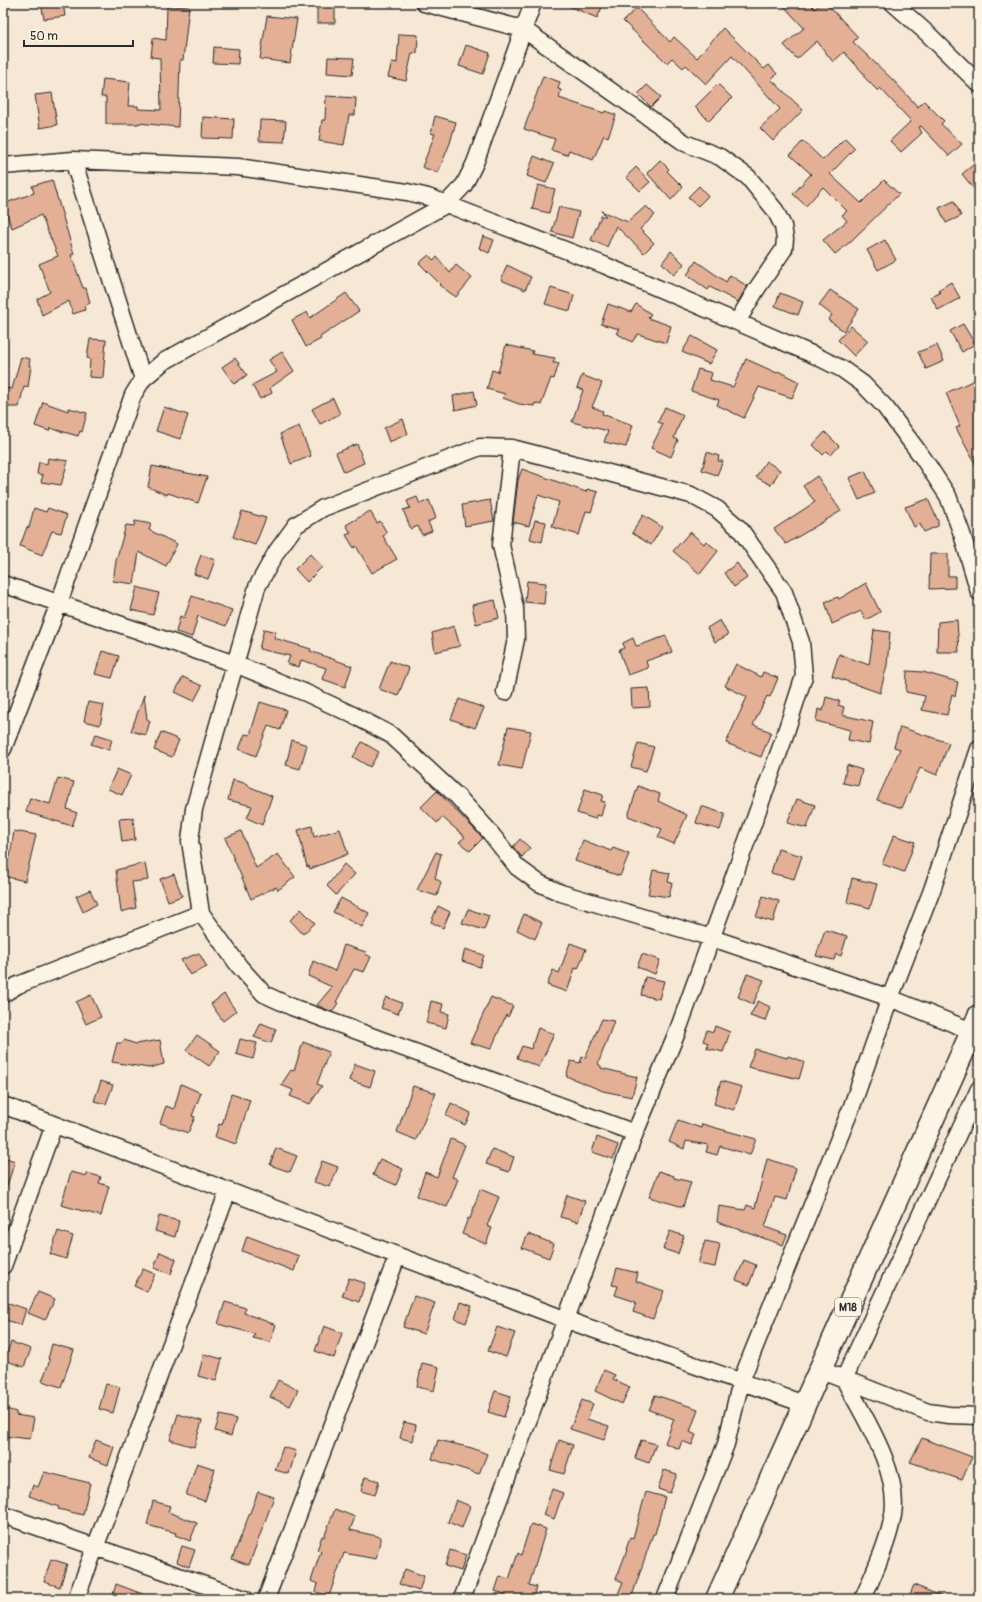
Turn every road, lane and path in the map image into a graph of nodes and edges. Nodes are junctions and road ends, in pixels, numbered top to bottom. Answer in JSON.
{"nodes":[{"id":1,"x":424,"y":3,"type":"edge"},
{"id":2,"x":533,"y":3,"type":"edge"},
{"id":3,"x":893,"y":3,"type":"edge"},
{"id":4,"x":523,"y":29,"type":"junction"},
{"id":5,"x":979,"y":83,"type":"edge"},
{"id":6,"x":73,"y":160,"type":"junction"},
{"id":7,"x":3,"y":166,"type":"edge"},
{"id":8,"x":445,"y":204,"type":"junction"},
{"id":9,"x":737,"y":322,"type":"junction"},
{"id":10,"x":143,"y":379,"type":"junction"},
{"id":11,"x":512,"y":448,"type":"junction"},
{"id":12,"x":3,"y":584,"type":"edge"},
{"id":13,"x":979,"y":592,"type":"edge"},
{"id":14,"x":60,"y":603,"type":"junction"},
{"id":15,"x":235,"y":664,"type":"junction"},
{"id":16,"x":504,"y":692,"type":"dead end"},
{"id":17,"x":3,"y":749,"type":"edge"},
{"id":18,"x":979,"y":750,"type":"edge"},
{"id":19,"x":201,"y":913,"type":"junction"},
{"id":20,"x":712,"y":938,"type":"junction"},
{"id":21,"x":3,"y":994,"type":"edge"},
{"id":22,"x":890,"y":998,"type":"junction"},
{"id":23,"x":977,"y":1027,"type":"edge"},
{"id":24,"x":979,"y":1090,"type":"edge"},
{"id":25,"x":3,"y":1105,"type":"edge"},
{"id":26,"x":54,"y":1125,"type":"junction"},
{"id":27,"x":635,"y":1133,"type":"junction"},
{"id":28,"x":228,"y":1191,"type":"junction"},
{"id":29,"x":397,"y":1257,"type":"junction"},
{"id":30,"x":3,"y":1266,"type":"edge"},
{"id":31,"x":564,"y":1319,"type":"junction"},
{"id":32,"x":820,"y":1370,"type":"junction"},
{"id":33,"x":844,"y":1379,"type":"junction"},
{"id":34,"x":741,"y":1381,"type":"junction"},
{"id":35,"x":804,"y":1404,"type":"junction"},
{"id":36,"x":979,"y":1416,"type":"edge"},
{"id":37,"x":3,"y":1515,"type":"edge"},
{"id":38,"x":95,"y":1547,"type":"junction"},
{"id":39,"x":76,"y":1599,"type":"edge"},
{"id":40,"x":245,"y":1599,"type":"edge"},
{"id":41,"x":266,"y":1599,"type":"edge"},
{"id":42,"x":462,"y":1599,"type":"edge"},
{"id":43,"x":665,"y":1599,"type":"edge"},
{"id":44,"x":717,"y":1599,"type":"edge"},
{"id":45,"x":863,"y":1599,"type":"edge"}],
"edges":[{"from":1,"to":4,"type":"street"},
{"from":2,"to":4,"type":"street"},
{"from":3,"to":5,"type":"street"},
{"from":4,"to":8,"type":"street"},
{"from":4,"to":9,"type":"street"},
{"from":6,"to":7,"type":"street"},
{"from":6,"to":8,"type":"street"},
{"from":6,"to":10,"type":"street"},
{"from":8,"to":9,"type":"street"},
{"from":8,"to":10,"type":"street"},
{"from":9,"to":13,"type":"street"},
{"from":10,"to":14,"type":"street"},
{"from":11,"to":15,"type":"street"},
{"from":11,"to":16,"type":"street"},
{"from":11,"to":20,"type":"street"},
{"from":12,"to":14,"type":"street"},
{"from":14,"to":15,"type":"street"},
{"from":14,"to":17,"type":"street"},
{"from":15,"to":19,"type":"street"},
{"from":15,"to":20,"type":"street"},
{"from":18,"to":22,"type":"street"},
{"from":19,"to":21,"type":"street"},
{"from":19,"to":27,"type":"street"},
{"from":20,"to":22,"type":"street"},
{"from":20,"to":27,"type":"street"},
{"from":22,"to":23,"type":"street"},
{"from":22,"to":34,"type":"street"},
{"from":23,"to":32,"type":"main road","number":"M18"},
{"from":24,"to":33,"type":"street"},
{"from":25,"to":26,"type":"street"},
{"from":26,"to":28,"type":"street"},
{"from":26,"to":30,"type":"street"},
{"from":27,"to":31,"type":"street"},
{"from":28,"to":29,"type":"street"},
{"from":28,"to":38,"type":"street"},
{"from":29,"to":31,"type":"street"},
{"from":29,"to":41,"type":"street"},
{"from":31,"to":34,"type":"street"},
{"from":31,"to":42,"type":"street"},
{"from":32,"to":33,"type":"street"},
{"from":32,"to":35,"type":"main road","number":"M18"},
{"from":33,"to":36,"type":"street"},
{"from":33,"to":45,"type":"street"},
{"from":34,"to":35,"type":"street"},
{"from":34,"to":43,"type":"street"},
{"from":35,"to":44,"type":"main road","number":"M18"},
{"from":37,"to":38,"type":"street"},
{"from":38,"to":39,"type":"street"},
{"from":38,"to":40,"type":"street"}]}
